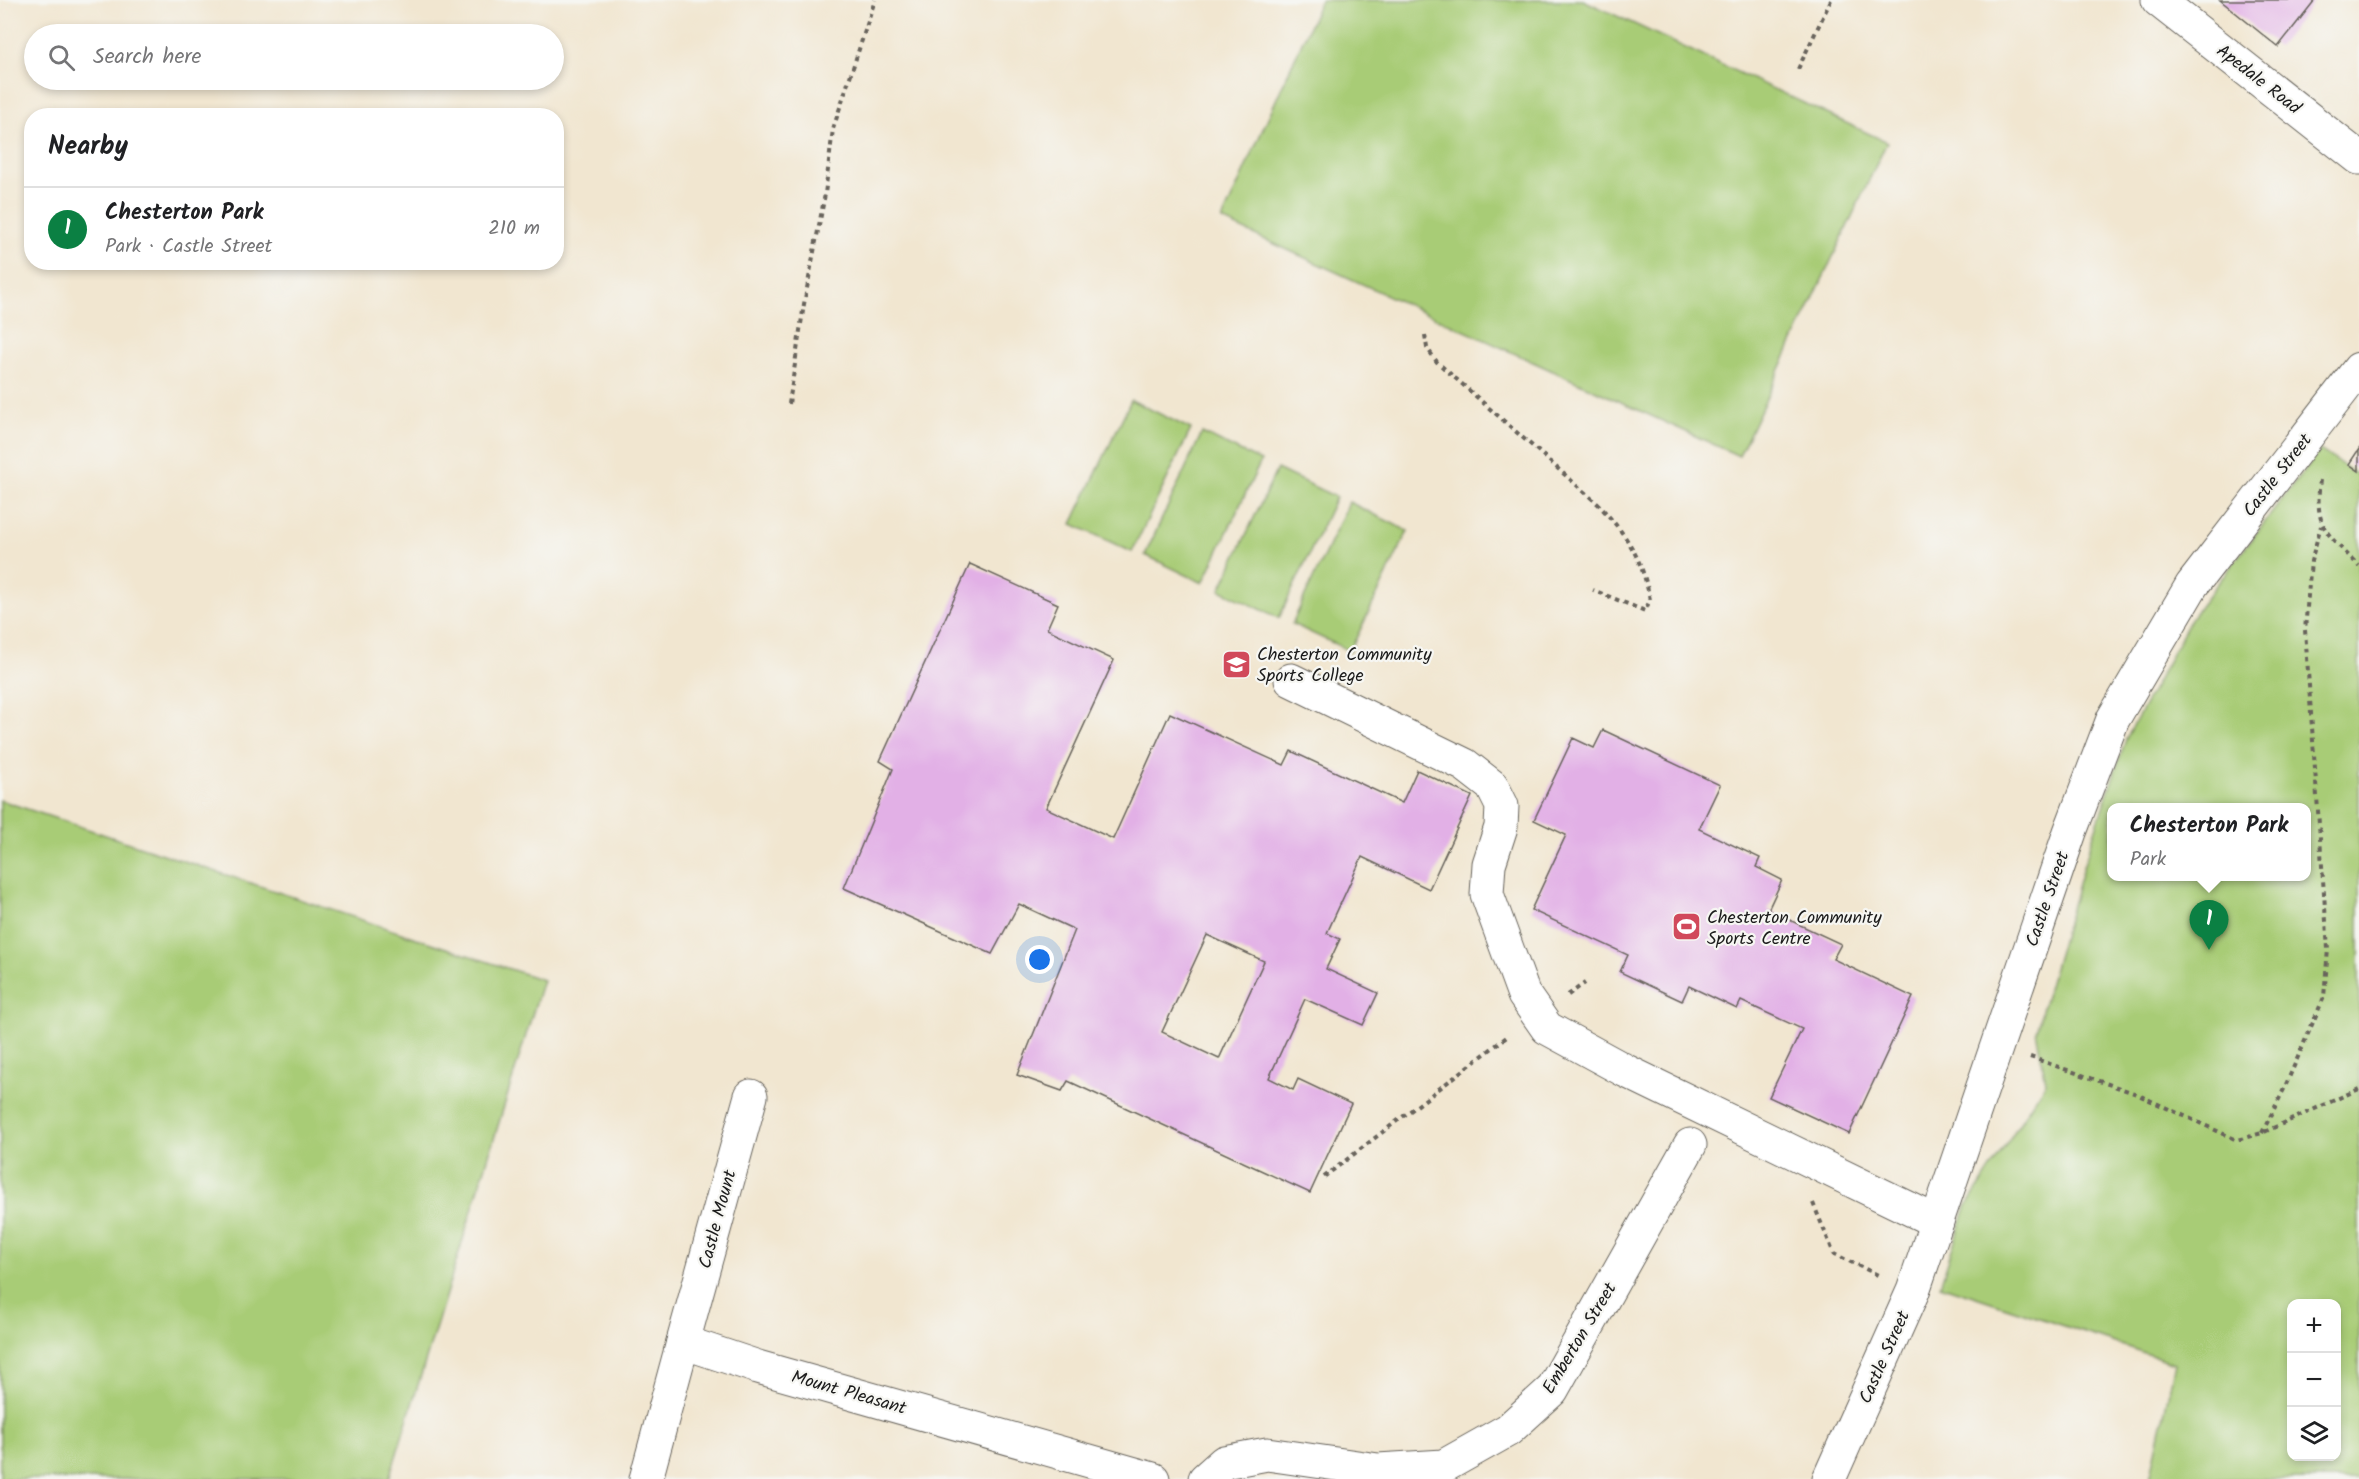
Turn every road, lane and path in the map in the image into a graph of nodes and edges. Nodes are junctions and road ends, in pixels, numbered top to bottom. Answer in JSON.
{"nodes":[{"id":1,"x":875,"y":0,"type":"edge"},
{"id":2,"x":1831,"y":0,"type":"edge"},
{"id":3,"x":2158,"y":0,"type":"edge"},
{"id":4,"x":1798,"y":69,"type":"dead end"},
{"id":5,"x":2359,"y":158,"type":"edge"},
{"id":6,"x":1425,"y":335,"type":"dead end"},
{"id":7,"x":2359,"y":369,"type":"edge"},
{"id":8,"x":789,"y":404,"type":"dead end"},
{"id":9,"x":2304,"y":439,"type":"junction"},
{"id":10,"x":2321,"y":526,"type":"junction"},
{"id":11,"x":2359,"y":566,"type":"edge"},
{"id":12,"x":1593,"y":590,"type":"dead end"},
{"id":13,"x":1291,"y":680,"type":"dead end"},
{"id":14,"x":1585,"y":983,"type":"dead end"},
{"id":15,"x":1539,"y":1016,"type":"junction"},
{"id":16,"x":1998,"y":1046,"type":"junction"},
{"id":17,"x":2359,"y":1089,"type":"edge"},
{"id":18,"x":751,"y":1096,"type":"dead end"},
{"id":19,"x":2262,"y":1133,"type":"junction"},
{"id":20,"x":1690,"y":1145,"type":"dead end"},
{"id":21,"x":1324,"y":1178,"type":"dead end"},
{"id":22,"x":1803,"y":1199,"type":"dead end"},
{"id":23,"x":1937,"y":1222,"type":"junction"},
{"id":24,"x":1913,"y":1292,"type":"junction"},
{"id":25,"x":683,"y":1341,"type":"junction"},
{"id":26,"x":646,"y":1479,"type":"edge"},
{"id":27,"x":1153,"y":1479,"type":"edge"},
{"id":28,"x":1204,"y":1479,"type":"edge"},
{"id":29,"x":1829,"y":1479,"type":"edge"}],
"edges":[{"from":1,"to":8,"type":"path"},
{"from":2,"to":4,"type":"path"},
{"from":3,"to":5,"type":"street","name":"Apedale Road"},
{"from":6,"to":12,"type":"path"},
{"from":7,"to":9,"type":"street","name":"Castle Street"},
{"from":9,"to":10,"type":"path"},
{"from":9,"to":16,"type":"street","name":"Castle Street"},
{"from":10,"to":11,"type":"path"},
{"from":10,"to":19,"type":"path"},
{"from":13,"to":15,"type":"street"},
{"from":14,"to":15,"type":"path"},
{"from":15,"to":21,"type":"path"},
{"from":15,"to":23,"type":"street"},
{"from":16,"to":19,"type":"path"},
{"from":16,"to":23,"type":"street","name":"Castle Street"},
{"from":17,"to":19,"type":"path"},
{"from":18,"to":25,"type":"street","name":"Castle Mount"},
{"from":20,"to":28,"type":"street","name":"Emberton Street"},
{"from":22,"to":24,"type":"path"},
{"from":23,"to":24,"type":"street","name":"Castle Street"},
{"from":24,"to":29,"type":"street","name":"Castle Street"},
{"from":25,"to":26,"type":"street"},
{"from":25,"to":27,"type":"street","name":"Mount Pleasant"}]}
